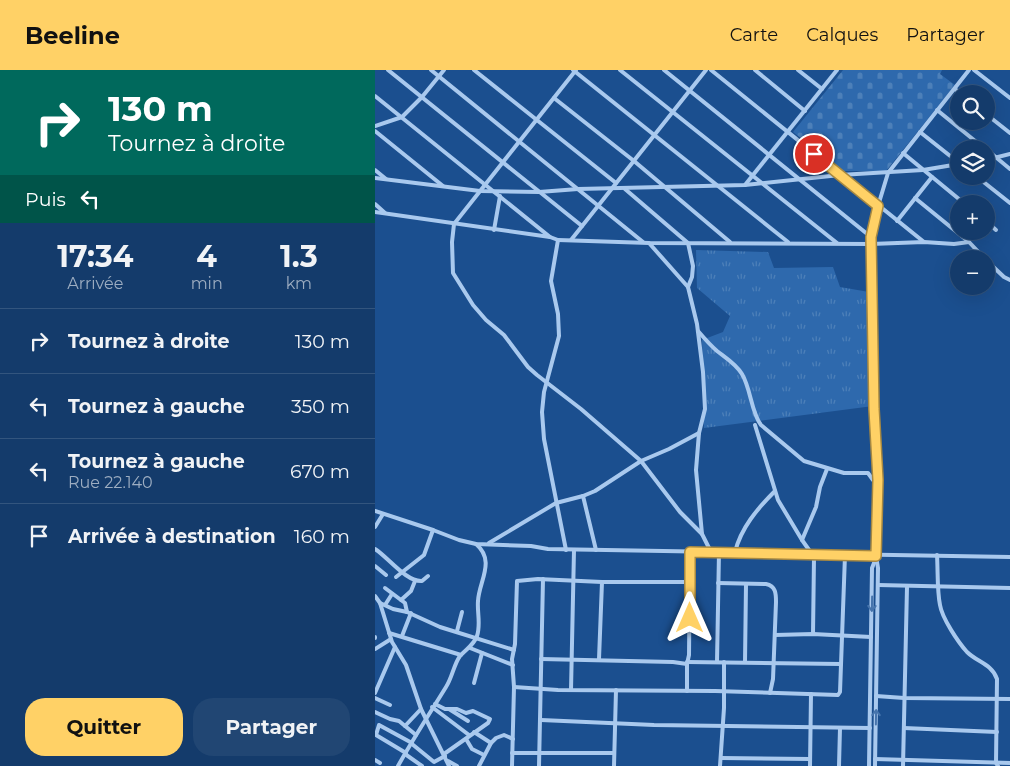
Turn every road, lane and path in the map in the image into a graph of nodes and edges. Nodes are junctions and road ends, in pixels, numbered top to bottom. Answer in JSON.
{"nodes":[{"id":1,"x":389,"y":70,"type":"edge"},
{"id":2,"x":431,"y":70,"type":"edge"},
{"id":3,"x":444,"y":70,"type":"edge"},
{"id":4,"x":474,"y":70,"type":"edge"},
{"id":5,"x":575,"y":70,"type":"edge"},
{"id":6,"x":620,"y":70,"type":"edge"},
{"id":7,"x":664,"y":70,"type":"edge"},
{"id":8,"x":706,"y":70,"type":"edge"},
{"id":9,"x":711,"y":70,"type":"edge"},
{"id":10,"x":755,"y":70,"type":"edge"},
{"id":11,"x":798,"y":70,"type":"edge"},
{"id":12,"x":837,"y":70,"type":"edge"},
{"id":13,"x":969,"y":70,"type":"edge"},
{"id":14,"x":975,"y":70,"type":"edge"},
{"id":15,"x":439,"y":76,"type":"junction"},
{"id":16,"x":958,"y":85,"type":"edge"},
{"id":17,"x":822,"y":89,"type":"junction"},
{"id":18,"x":690,"y":90,"type":"junction"},
{"id":19,"x":950,"y":95,"type":"edge"},
{"id":20,"x":375,"y":96,"type":"edge"},
{"id":21,"x":422,"y":96,"type":"junction"},
{"id":22,"x":554,"y":98,"type":"junction"},
{"id":23,"x":1010,"y":98,"type":"edge"},
{"id":24,"x":937,"y":110,"type":"junction"},
{"id":25,"x":805,"y":111,"type":"junction"},
{"id":26,"x":673,"y":112,"type":"junction"},
{"id":27,"x":401,"y":117,"type":"junction"},
{"id":28,"x":537,"y":120,"type":"junction"},
{"id":29,"x":995,"y":121,"type":"edge"},
{"id":30,"x":375,"y":126,"type":"edge"},
{"id":31,"x":375,"y":131,"type":"edge"},
{"id":32,"x":920,"y":132,"type":"junction"},
{"id":33,"x":787,"y":133,"type":"junction"},
{"id":34,"x":1010,"y":133,"type":"edge"},
{"id":35,"x":655,"y":135,"type":"junction"},
{"id":36,"x":975,"y":140,"type":"edge"},
{"id":37,"x":519,"y":141,"type":"junction"},
{"id":38,"x":903,"y":153,"type":"junction"},
{"id":39,"x":1010,"y":154,"type":"edge"},
{"id":40,"x":770,"y":155,"type":"junction"},
{"id":41,"x":950,"y":157,"type":"edge"},
{"id":42,"x":997,"y":158,"type":"joint"},
{"id":43,"x":633,"y":161,"type":"junction"},
{"id":44,"x":503,"y":162,"type":"junction"},
{"id":45,"x":950,"y":166,"type":"edge"},
{"id":46,"x":1010,"y":169,"type":"edge"},
{"id":47,"x":375,"y":170,"type":"edge"},
{"id":48,"x":923,"y":170,"type":"junction"},
{"id":49,"x":888,"y":173,"type":"junction"},
{"id":50,"x":840,"y":175,"type":"junction"},
{"id":51,"x":753,"y":176,"type":"junction"},
{"id":52,"x":932,"y":177,"type":"junction"},
{"id":53,"x":375,"y":178,"type":"edge"},
{"id":54,"x":386,"y":179,"type":"junction"},
{"id":55,"x":802,"y":180,"type":"junction"},
{"id":56,"x":616,"y":183,"type":"junction"},
{"id":57,"x":485,"y":184,"type":"junction"},
{"id":58,"x":763,"y":184,"type":"junction"},
{"id":59,"x":745,"y":185,"type":"junction"},
{"id":60,"x":987,"y":185,"type":"edge"},
{"id":61,"x":443,"y":186,"type":"junction"},
{"id":62,"x":665,"y":187,"type":"junction"},
{"id":63,"x":717,"y":187,"type":"junction"},
{"id":64,"x":577,"y":189,"type":"junction"},
{"id":65,"x":611,"y":189,"type":"junction"},
{"id":66,"x":625,"y":189,"type":"junction"},
{"id":67,"x":480,"y":191,"type":"junction"},
{"id":68,"x":494,"y":191,"type":"junction"},
{"id":69,"x":539,"y":192,"type":"junction"},
{"id":70,"x":954,"y":195,"type":"edge"},
{"id":71,"x":500,"y":196,"type":"junction"},
{"id":72,"x":915,"y":198,"type":"junction"},
{"id":73,"x":1010,"y":203,"type":"edge"},
{"id":74,"x":375,"y":204,"type":"edge"},
{"id":75,"x":599,"y":205,"type":"junction"},
{"id":76,"x":878,"y":206,"type":"junction"},
{"id":77,"x":375,"y":212,"type":"edge"},
{"id":78,"x":385,"y":213,"type":"junction"},
{"id":79,"x":897,"y":221,"type":"junction"},
{"id":80,"x":454,"y":224,"type":"junction"},
{"id":81,"x":582,"y":226,"type":"junction"},
{"id":82,"x":494,"y":230,"type":"junction"},
{"id":83,"x":550,"y":237,"type":"junction"},
{"id":84,"x":871,"y":237,"type":"junction"},
{"id":85,"x":558,"y":240,"type":"junction"},
{"id":86,"x":571,"y":240,"type":"junction"},
{"id":87,"x":924,"y":242,"type":"junction"},
{"id":88,"x":969,"y":242,"type":"junction"},
{"id":89,"x":646,"y":243,"type":"junction"},
{"id":90,"x":688,"y":243,"type":"junction"},
{"id":91,"x":731,"y":243,"type":"junction"},
{"id":92,"x":789,"y":243,"type":"junction"},
{"id":93,"x":837,"y":243,"type":"junction"},
{"id":94,"x":871,"y":244,"type":"junction"},
{"id":95,"x":977,"y":250,"type":"edge"},
{"id":96,"x":995,"y":268,"type":"edge"},
{"id":97,"x":1010,"y":280,"type":"edge"},
{"id":98,"x":688,"y":287,"type":"junction"},
{"id":99,"x":698,"y":331,"type":"junction"},
{"id":100,"x":547,"y":382,"type":"junction"},
{"id":101,"x":755,"y":425,"type":"dead end"},
{"id":102,"x":699,"y":432,"type":"junction"},
{"id":103,"x":641,"y":461,"type":"junction"},
{"id":104,"x":827,"y":469,"type":"junction"},
{"id":105,"x":878,"y":480,"type":"junction"},
{"id":106,"x":775,"y":491,"type":"junction"},
{"id":107,"x":583,"y":496,"type":"junction"},
{"id":108,"x":555,"y":503,"type":"junction"},
{"id":109,"x":375,"y":511,"type":"edge"},
{"id":110,"x":383,"y":514,"type":"junction"},
{"id":111,"x":375,"y":527,"type":"edge"},
{"id":112,"x":433,"y":530,"type":"junction"},
{"id":113,"x":702,"y":534,"type":"junction"},
{"id":114,"x":802,"y":540,"type":"junction"},
{"id":115,"x":489,"y":543,"type":"junction"},
{"id":116,"x":476,"y":544,"type":"junction"},
{"id":117,"x":375,"y":549,"type":"edge"},
{"id":118,"x":566,"y":550,"type":"junction"},
{"id":119,"x":574,"y":550,"type":"junction"},
{"id":120,"x":596,"y":550,"type":"junction"},
{"id":121,"x":690,"y":552,"type":"junction"},
{"id":122,"x":711,"y":552,"type":"junction"},
{"id":123,"x":719,"y":552,"type":"junction"},
{"id":124,"x":735,"y":552,"type":"junction"},
{"id":125,"x":813,"y":554,"type":"junction"},
{"id":126,"x":845,"y":555,"type":"junction"},
{"id":127,"x":937,"y":555,"type":"junction"},
{"id":128,"x":876,"y":556,"type":"junction"},
{"id":129,"x":1010,"y":557,"type":"edge"},
{"id":130,"x":375,"y":566,"type":"edge"},
{"id":131,"x":402,"y":572,"type":"junction"},
{"id":132,"x":386,"y":575,"type":"dead end"},
{"id":133,"x":428,"y":576,"type":"dead end"},
{"id":134,"x":396,"y":577,"type":"dead end"},
{"id":135,"x":543,"y":579,"type":"junction"},
{"id":136,"x":573,"y":580,"type":"junction"},
{"id":137,"x":415,"y":581,"type":"junction"},
{"id":138,"x":602,"y":582,"type":"junction"},
{"id":139,"x":690,"y":582,"type":"junction"},
{"id":140,"x":718,"y":582,"type":"junction"},
{"id":141,"x":747,"y":584,"type":"junction"},
{"id":142,"x":878,"y":585,"type":"junction"},
{"id":143,"x":907,"y":587,"type":"junction"},
{"id":144,"x":939,"y":587,"type":"junction"},
{"id":145,"x":385,"y":588,"type":"dead end"},
{"id":146,"x":1010,"y":588,"type":"edge"},
{"id":147,"x":393,"y":594,"type":"junction"},
{"id":148,"x":375,"y":596,"type":"edge"},
{"id":149,"x":401,"y":600,"type":"junction"},
{"id":150,"x":380,"y":603,"type":"junction"},
{"id":151,"x":385,"y":605,"type":"junction"},
{"id":152,"x":462,"y":612,"type":"dead end"},
{"id":153,"x":409,"y":613,"type":"junction"},
{"id":154,"x":457,"y":631,"type":"junction"},
{"id":155,"x":389,"y":633,"type":"junction"},
{"id":156,"x":813,"y":634,"type":"junction"},
{"id":157,"x":775,"y":635,"type":"junction"},
{"id":158,"x":402,"y":636,"type":"junction"},
{"id":159,"x":842,"y":636,"type":"junction"},
{"id":160,"x":871,"y":637,"type":"junction"},
{"id":161,"x":476,"y":638,"type":"junction"},
{"id":162,"x":391,"y":639,"type":"junction"},
{"id":163,"x":395,"y":647,"type":"junction"},
{"id":164,"x":469,"y":648,"type":"junction"},
{"id":165,"x":375,"y":649,"type":"edge"},
{"id":166,"x":514,"y":650,"type":"junction"},
{"id":167,"x":483,"y":653,"type":"junction"},
{"id":168,"x":461,"y":655,"type":"junction"},
{"id":169,"x":541,"y":658,"type":"junction"},
{"id":170,"x":571,"y":659,"type":"junction"},
{"id":171,"x":599,"y":659,"type":"junction"},
{"id":172,"x":717,"y":662,"type":"junction"},
{"id":173,"x":723,"y":662,"type":"junction"},
{"id":174,"x":745,"y":662,"type":"junction"},
{"id":175,"x":687,"y":663,"type":"junction"},
{"id":176,"x":773,"y":664,"type":"junction"},
{"id":177,"x":841,"y":664,"type":"junction"},
{"id":178,"x":513,"y":665,"type":"junction"},
{"id":179,"x":377,"y":677,"type":"dead end"},
{"id":180,"x":382,"y":678,"type":"junction"},
{"id":181,"x":474,"y":683,"type":"dead end"},
{"id":182,"x":514,"y":687,"type":"junction"},
{"id":183,"x":540,"y":689,"type":"junction"},
{"id":184,"x":571,"y":690,"type":"junction"},
{"id":185,"x":617,"y":690,"type":"junction"},
{"id":186,"x":687,"y":691,"type":"junction"},
{"id":187,"x":724,"y":691,"type":"junction"},
{"id":188,"x":375,"y":692,"type":"edge"},
{"id":189,"x":770,"y":693,"type":"junction"},
{"id":190,"x":811,"y":694,"type":"junction"},
{"id":191,"x":876,"y":696,"type":"junction"},
{"id":192,"x":375,"y":698,"type":"edge"},
{"id":193,"x":904,"y":698,"type":"junction"},
{"id":194,"x":998,"y":699,"type":"junction"},
{"id":195,"x":1010,"y":699,"type":"edge"},
{"id":196,"x":389,"y":705,"type":"dead end"},
{"id":197,"x":433,"y":705,"type":"junction"},
{"id":198,"x":421,"y":709,"type":"junction"},
{"id":199,"x":449,"y":709,"type":"junction"},
{"id":200,"x":375,"y":712,"type":"edge"},
{"id":201,"x":427,"y":719,"type":"junction"},
{"id":202,"x":541,"y":720,"type":"junction"},
{"id":203,"x":468,"y":722,"type":"dead end"},
{"id":204,"x":617,"y":724,"type":"junction"},
{"id":205,"x":723,"y":725,"type":"junction"},
{"id":206,"x":405,"y":726,"type":"junction"},
{"id":207,"x":810,"y":727,"type":"junction"},
{"id":208,"x":840,"y":728,"type":"junction"},
{"id":209,"x":869,"y":728,"type":"junction"},
{"id":210,"x":904,"y":728,"type":"junction"},
{"id":211,"x":474,"y":732,"type":"junction"},
{"id":212,"x":997,"y":732,"type":"junction"},
{"id":213,"x":416,"y":735,"type":"junction"},
{"id":214,"x":468,"y":737,"type":"junction"},
{"id":215,"x":513,"y":739,"type":"junction"},
{"id":216,"x":412,"y":743,"type":"junction"},
{"id":217,"x":491,"y":743,"type":"junction"},
{"id":218,"x":406,"y":753,"type":"junction"},
{"id":219,"x":512,"y":753,"type":"junction"},
{"id":220,"x":614,"y":753,"type":"junction"},
{"id":221,"x":540,"y":754,"type":"junction"},
{"id":222,"x":445,"y":755,"type":"junction"},
{"id":223,"x":484,"y":756,"type":"junction"},
{"id":224,"x":721,"y":758,"type":"junction"},
{"id":225,"x":810,"y":759,"type":"junction"},
{"id":226,"x":875,"y":759,"type":"junction"},
{"id":227,"x":375,"y":760,"type":"edge"},
{"id":228,"x":414,"y":760,"type":"junction"},
{"id":229,"x":903,"y":760,"type":"junction"},
{"id":230,"x":1010,"y":763,"type":"edge"},
{"id":231,"x":380,"y":764,"type":"dead end"},
{"id":232,"x":448,"y":764,"type":"edge"},
{"id":233,"x":997,"y":764,"type":"edge"},
{"id":234,"x":411,"y":765,"type":"edge"},
{"id":235,"x":399,"y":766,"type":"edge"},
{"id":236,"x":422,"y":766,"type":"edge"},
{"id":237,"x":457,"y":766,"type":"edge"},
{"id":238,"x":479,"y":766,"type":"edge"},
{"id":239,"x":512,"y":766,"type":"edge"},
{"id":240,"x":539,"y":766,"type":"edge"},
{"id":241,"x":614,"y":766,"type":"edge"},
{"id":242,"x":720,"y":766,"type":"edge"},
{"id":243,"x":810,"y":766,"type":"edge"},
{"id":244,"x":839,"y":766,"type":"edge"},
{"id":245,"x":869,"y":766,"type":"edge"},
{"id":246,"x":875,"y":766,"type":"edge"},
{"id":247,"x":903,"y":766,"type":"edge"}],
"edges":[{"from":1,"to":21,"type":"street"},
{"from":2,"to":15,"type":"street"},
{"from":3,"to":15,"type":"street"},
{"from":4,"to":28,"type":"street"},
{"from":5,"to":22,"type":"street"},
{"from":5,"to":35,"type":"street"},
{"from":6,"to":26,"type":"street"},
{"from":7,"to":18,"type":"street"},
{"from":8,"to":18,"type":"street"},
{"from":9,"to":33,"type":"street"},
{"from":10,"to":25,"type":"street"},
{"from":11,"to":17,"type":"street"},
{"from":12,"to":17,"type":"street"},
{"from":13,"to":16,"type":"street"},
{"from":14,"to":23,"type":"street"},
{"from":15,"to":21,"type":"street"},
{"from":15,"to":37,"type":"street"},
{"from":17,"to":25,"type":"street"},
{"from":18,"to":26,"type":"street"},
{"from":18,"to":40,"type":"street"},
{"from":19,"to":24,"type":"street"},
{"from":20,"to":27,"type":"street"},
{"from":21,"to":27,"type":"street"},
{"from":21,"to":44,"type":"street"},
{"from":22,"to":28,"type":"street"},
{"from":22,"to":43,"type":"street"},
{"from":24,"to":32,"type":"street"},
{"from":24,"to":36,"type":"street"},
{"from":25,"to":33,"type":"street"},
{"from":26,"to":35,"type":"street"},
{"from":26,"to":51,"type":"street"},
{"from":27,"to":30,"type":"street"},
{"from":27,"to":57,"type":"street"},
{"from":28,"to":37,"type":"street"},
{"from":28,"to":56,"type":"street"},
{"from":29,"to":34,"type":"street"},
{"from":31,"to":61,"type":"street"},
{"from":32,"to":38,"type":"street"},
{"from":32,"to":41,"type":"street"},
{"from":33,"to":40,"type":"street"},
{"from":33,"to":50,"type":"street"},
{"from":35,"to":43,"type":"street"},
{"from":35,"to":63,"type":"street"},
{"from":37,"to":44,"type":"street"},
{"from":37,"to":64,"type":"street"},
{"from":38,"to":48,"type":"street"},
{"from":38,"to":49,"type":"street"},
{"from":39,"to":42,"type":"street"},
{"from":40,"to":51,"type":"street"},
{"from":40,"to":55,"type":"street"},
{"from":42,"to":46,"type":"street"},
{"from":43,"to":56,"type":"street"},
{"from":43,"to":62,"type":"street"},
{"from":44,"to":57,"type":"street"},
{"from":44,"to":69,"type":"street"},
{"from":45,"to":48,"type":"street"},
{"from":47,"to":54,"type":"street"},
{"from":48,"to":49,"type":"street"},
{"from":48,"to":52,"type":"street"},
{"from":49,"to":50,"type":"street"},
{"from":49,"to":76,"type":"street"},
{"from":50,"to":55,"type":"street"},
{"from":50,"to":76,"type":"street"},
{"from":51,"to":58,"type":"street"},
{"from":51,"to":59,"type":"street"},
{"from":52,"to":70,"type":"street"},
{"from":52,"to":72,"type":"street"},
{"from":53,"to":54,"type":"street"},
{"from":54,"to":61,"type":"street"},
{"from":55,"to":58,"type":"street"},
{"from":55,"to":84,"type":"street"},
{"from":56,"to":65,"type":"street"},
{"from":57,"to":67,"type":"street"},
{"from":57,"to":68,"type":"street"},
{"from":58,"to":59,"type":"street"},
{"from":58,"to":93,"type":"street"},
{"from":59,"to":63,"type":"street"},
{"from":60,"to":73,"type":"street"},
{"from":61,"to":67,"type":"street"},
{"from":62,"to":63,"type":"street"},
{"from":62,"to":66,"type":"street"},
{"from":62,"to":91,"type":"street"},
{"from":63,"to":92,"type":"street"},
{"from":64,"to":65,"type":"street"},
{"from":64,"to":69,"type":"street"},
{"from":64,"to":75,"type":"street"},
{"from":65,"to":66,"type":"street"},
{"from":65,"to":75,"type":"street"},
{"from":66,"to":90,"type":"street"},
{"from":67,"to":68,"type":"street"},
{"from":67,"to":80,"type":"street"},
{"from":68,"to":69,"type":"street"},
{"from":68,"to":71,"type":"street"},
{"from":69,"to":81,"type":"street"},
{"from":71,"to":82,"type":"street"},
{"from":71,"to":83,"type":"street"},
{"from":72,"to":79,"type":"street"},
{"from":72,"to":88,"type":"street"},
{"from":74,"to":78,"type":"street"},
{"from":75,"to":81,"type":"street"},
{"from":75,"to":89,"type":"street"},
{"from":76,"to":79,"type":"street"},
{"from":76,"to":84,"type":"street"},
{"from":77,"to":78,"type":"street"},
{"from":78,"to":80,"type":"street"},
{"from":79,"to":87,"type":"street"},
{"from":80,"to":82,"type":"street"},
{"from":80,"to":100,"type":"street"},
{"from":81,"to":86,"type":"street"},
{"from":82,"to":83,"type":"street"},
{"from":83,"to":85,"type":"street"},
{"from":84,"to":94,"type":"street"},
{"from":85,"to":86,"type":"street"},
{"from":85,"to":100,"type":"street"},
{"from":86,"to":89,"type":"street"},
{"from":87,"to":88,"type":"street"},
{"from":87,"to":94,"type":"street"},
{"from":88,"to":95,"type":"street"},
{"from":89,"to":90,"type":"street"},
{"from":89,"to":98,"type":"street"},
{"from":90,"to":91,"type":"street"},
{"from":90,"to":98,"type":"street"},
{"from":91,"to":92,"type":"street"},
{"from":92,"to":93,"type":"street"},
{"from":93,"to":94,"type":"street"},
{"from":94,"to":105,"type":"street"},
{"from":96,"to":97,"type":"street"},
{"from":98,"to":99,"type":"street"},
{"from":99,"to":102,"type":"street"},
{"from":99,"to":104,"type":"street"},
{"from":100,"to":103,"type":"street"},
{"from":100,"to":108,"type":"street"},
{"from":101,"to":106,"type":"street"},
{"from":102,"to":103,"type":"street"},
{"from":102,"to":113,"type":"street"},
{"from":103,"to":107,"type":"street"},
{"from":103,"to":113,"type":"street"},
{"from":104,"to":105,"type":"street"},
{"from":104,"to":114,"type":"street"},
{"from":105,"to":128,"type":"street"},
{"from":106,"to":114,"type":"street"},
{"from":106,"to":124,"type":"street"},
{"from":107,"to":108,"type":"street"},
{"from":107,"to":120,"type":"street"},
{"from":108,"to":115,"type":"street"},
{"from":108,"to":118,"type":"street"},
{"from":109,"to":110,"type":"street"},
{"from":110,"to":111,"type":"street"},
{"from":110,"to":112,"type":"street"},
{"from":112,"to":116,"type":"street"},
{"from":112,"to":131,"type":"street"},
{"from":113,"to":122,"type":"street"},
{"from":114,"to":125,"type":"street"},
{"from":115,"to":116,"type":"street"},
{"from":115,"to":118,"type":"street"},
{"from":116,"to":161,"type":"street"},
{"from":117,"to":131,"type":"street"},
{"from":118,"to":119,"type":"street"},
{"from":119,"to":120,"type":"street"},
{"from":119,"to":136,"type":"street"},
{"from":120,"to":121,"type":"street"},
{"from":121,"to":122,"type":"street"},
{"from":121,"to":139,"type":"street"},
{"from":122,"to":123,"type":"street"},
{"from":123,"to":124,"type":"street"},
{"from":123,"to":140,"type":"street"},
{"from":124,"to":125,"type":"street"},
{"from":125,"to":126,"type":"street"},
{"from":125,"to":156,"type":"street"},
{"from":126,"to":128,"type":"street"},
{"from":126,"to":159,"type":"street"},
{"from":127,"to":128,"type":"street"},
{"from":127,"to":129,"type":"street"},
{"from":127,"to":144,"type":"street"},
{"from":128,"to":142,"type":"street"},
{"from":128,"to":160,"type":"street","one_way":true},
{"from":130,"to":132,"type":"street"},
{"from":131,"to":134,"type":"street"},
{"from":131,"to":137,"type":"street"},
{"from":133,"to":137,"type":"street"},
{"from":135,"to":136,"type":"street"},
{"from":135,"to":166,"type":"street"},
{"from":135,"to":169,"type":"street"},
{"from":136,"to":138,"type":"street"},
{"from":136,"to":170,"type":"street"},
{"from":137,"to":149,"type":"street"},
{"from":138,"to":139,"type":"street"},
{"from":138,"to":171,"type":"street"},
{"from":139,"to":175,"type":"street"},
{"from":140,"to":141,"type":"street"},
{"from":140,"to":172,"type":"street"},
{"from":141,"to":157,"type":"street"},
{"from":141,"to":174,"type":"street"},
{"from":142,"to":143,"type":"street"},
{"from":142,"to":191,"type":"street"},
{"from":143,"to":144,"type":"street"},
{"from":143,"to":193,"type":"street"},
{"from":144,"to":146,"type":"street"},
{"from":144,"to":194,"type":"street"},
{"from":145,"to":147,"type":"street"},
{"from":147,"to":149,"type":"street"},
{"from":147,"to":151,"type":"street"},
{"from":148,"to":150,"type":"street"},
{"from":149,"to":153,"type":"street"},
{"from":150,"to":151,"type":"street"},
{"from":150,"to":155,"type":"street"},
{"from":151,"to":153,"type":"street"},
{"from":152,"to":154,"type":"street"},
{"from":153,"to":154,"type":"street"},
{"from":153,"to":158,"type":"street"},
{"from":154,"to":161,"type":"street"},
{"from":155,"to":158,"type":"street"},
{"from":155,"to":162,"type":"street"},
{"from":156,"to":157,"type":"street"},
{"from":156,"to":159,"type":"street"},
{"from":157,"to":176,"type":"street"},
{"from":158,"to":168,"type":"street"},
{"from":159,"to":160,"type":"street"},
{"from":159,"to":177,"type":"street"},
{"from":160,"to":209,"type":"street"},
{"from":161,"to":164,"type":"street"},
{"from":161,"to":166,"type":"street"},
{"from":162,"to":163,"type":"street"},
{"from":162,"to":165,"type":"street"},
{"from":163,"to":180,"type":"street"},
{"from":163,"to":198,"type":"street"},
{"from":164,"to":167,"type":"street"},
{"from":164,"to":168,"type":"street"},
{"from":166,"to":178,"type":"street"},
{"from":167,"to":178,"type":"street"},
{"from":167,"to":181,"type":"street"},
{"from":168,"to":197,"type":"street"},
{"from":169,"to":170,"type":"street"},
{"from":169,"to":183,"type":"street"},
{"from":170,"to":171,"type":"street"},
{"from":170,"to":184,"type":"street"},
{"from":171,"to":175,"type":"street"},
{"from":172,"to":173,"type":"street"},
{"from":172,"to":175,"type":"street"},
{"from":173,"to":174,"type":"street"},
{"from":173,"to":187,"type":"street"},
{"from":174,"to":176,"type":"street"},
{"from":175,"to":186,"type":"street"},
{"from":176,"to":177,"type":"street"},
{"from":176,"to":189,"type":"street"},
{"from":177,"to":190,"type":"street"},
{"from":178,"to":182,"type":"street"},
{"from":179,"to":180,"type":"street"},
{"from":180,"to":188,"type":"street"},
{"from":182,"to":183,"type":"street"},
{"from":182,"to":215,"type":"street"},
{"from":183,"to":184,"type":"street"},
{"from":183,"to":202,"type":"street"},
{"from":184,"to":185,"type":"street"},
{"from":185,"to":186,"type":"street"},
{"from":185,"to":204,"type":"street"},
{"from":186,"to":187,"type":"street"},
{"from":187,"to":189,"type":"street"},
{"from":187,"to":205,"type":"street"},
{"from":189,"to":190,"type":"street"},
{"from":190,"to":207,"type":"street"},
{"from":191,"to":193,"type":"street"},
{"from":226,"to":191,"type":"street","one_way":true},
{"from":192,"to":196,"type":"street"},
{"from":193,"to":194,"type":"street"},
{"from":193,"to":210,"type":"street"},
{"from":194,"to":195,"type":"street"},
{"from":194,"to":212,"type":"street"},
{"from":197,"to":199,"type":"street"},
{"from":197,"to":201,"type":"street"},
{"from":197,"to":214,"type":"street"},
{"from":198,"to":201,"type":"street"},
{"from":198,"to":206,"type":"street"},
{"from":199,"to":203,"type":"street"},
{"from":199,"to":211,"type":"street"},
{"from":200,"to":206,"type":"street"},
{"from":201,"to":213,"type":"street"},
{"from":201,"to":222,"type":"street"},
{"from":202,"to":204,"type":"street"},
{"from":202,"to":221,"type":"street"},
{"from":204,"to":205,"type":"street"},
{"from":204,"to":220,"type":"street"},
{"from":205,"to":207,"type":"street"},
{"from":205,"to":224,"type":"street"},
{"from":206,"to":213,"type":"street"},
{"from":207,"to":208,"type":"street"},
{"from":207,"to":225,"type":"street"},
{"from":208,"to":209,"type":"street"},
{"from":208,"to":244,"type":"street"},
{"from":209,"to":245,"type":"street"},
{"from":210,"to":212,"type":"street"},
{"from":210,"to":229,"type":"street"},
{"from":211,"to":214,"type":"street"},
{"from":211,"to":217,"type":"street"},
{"from":212,"to":233,"type":"street"},
{"from":213,"to":216,"type":"street"},
{"from":214,"to":222,"type":"street"},
{"from":214,"to":223,"type":"street"},
{"from":215,"to":217,"type":"street"},
{"from":215,"to":219,"type":"street"},
{"from":216,"to":218,"type":"street"},
{"from":216,"to":218,"type":"street"},
{"from":216,"to":222,"type":"street"},
{"from":217,"to":223,"type":"street"},
{"from":218,"to":228,"type":"street"},
{"from":218,"to":235,"type":"street"},
{"from":219,"to":221,"type":"street"},
{"from":219,"to":239,"type":"street"},
{"from":220,"to":221,"type":"street"},
{"from":220,"to":241,"type":"street"},
{"from":221,"to":240,"type":"street"},
{"from":222,"to":232,"type":"street"},
{"from":223,"to":238,"type":"street"},
{"from":224,"to":225,"type":"street"},
{"from":224,"to":242,"type":"street"},
{"from":225,"to":243,"type":"street"},
{"from":226,"to":229,"type":"street"},
{"from":226,"to":246,"type":"street"},
{"from":227,"to":231,"type":"street"},
{"from":228,"to":234,"type":"street"},
{"from":228,"to":236,"type":"street"},
{"from":229,"to":233,"type":"street"},
{"from":229,"to":247,"type":"street"},
{"from":230,"to":233,"type":"street"},
{"from":232,"to":237,"type":"street"}]}
